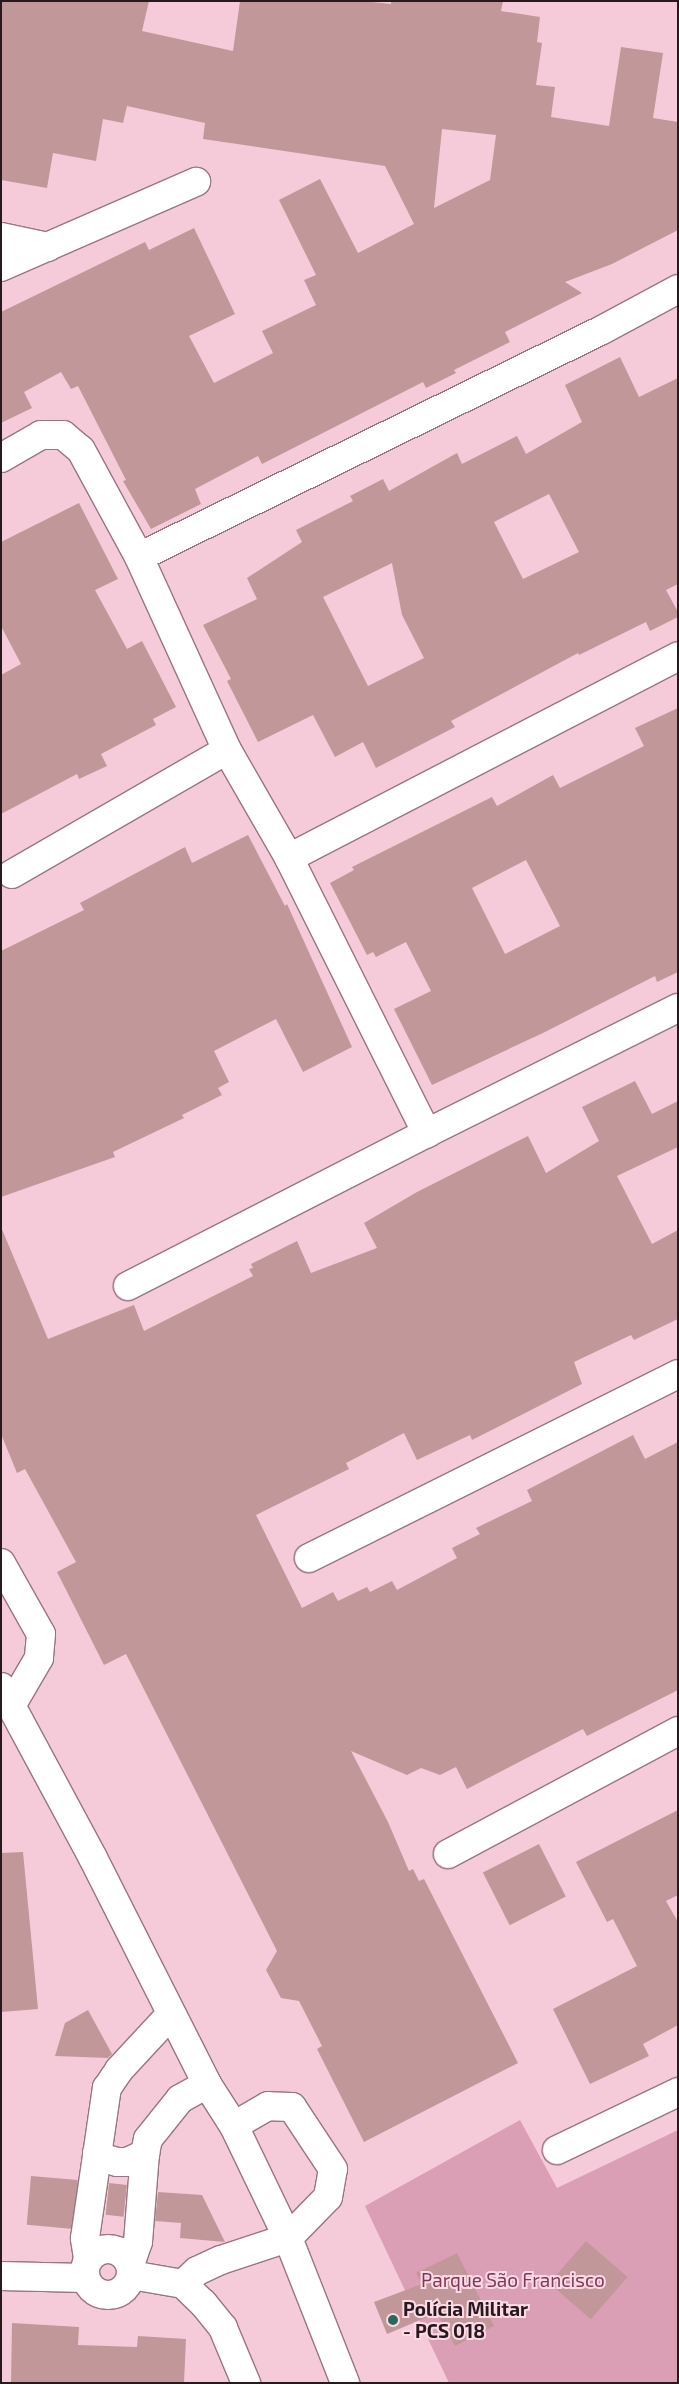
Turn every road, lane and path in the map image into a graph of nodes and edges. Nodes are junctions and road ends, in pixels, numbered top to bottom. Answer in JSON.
{"nodes":[{"id":1,"x":196,"y":182,"type":"dead end"},
{"id":2,"x":1,"y":238,"type":"edge"},
{"id":3,"x":48,"y":247,"type":"junction"},
{"id":4,"x":1,"y":267,"type":"edge"},
{"id":5,"x":678,"y":289,"type":"edge"},
{"id":6,"x":1,"y":458,"type":"edge"},
{"id":7,"x":139,"y":557,"type":"junction"},
{"id":8,"x":678,"y":656,"type":"edge"},
{"id":9,"x":227,"y":750,"type":"junction"},
{"id":10,"x":289,"y":858,"type":"junction"},
{"id":11,"x":12,"y":874,"type":"dead end"},
{"id":12,"x":678,"y":1008,"type":"edge"},
{"id":13,"x":427,"y":1133,"type":"junction"},
{"id":14,"x":128,"y":1286,"type":"dead end"},
{"id":15,"x":678,"y":1374,"type":"edge"},
{"id":16,"x":309,"y":1558,"type":"dead end"},
{"id":17,"x":1,"y":1563,"type":"edge"},
{"id":18,"x":6,"y":1697,"type":"edge"},
{"id":19,"x":678,"y":1731,"type":"edge"},
{"id":20,"x":448,"y":1854,"type":"dead end"},
{"id":21,"x":171,"y":2014,"type":"junction"},
{"id":22,"x":207,"y":2084,"type":"junction"},
{"id":23,"x":678,"y":2092,"type":"edge"},
{"id":24,"x":234,"y":2126,"type":"junction"},
{"id":25,"x":557,"y":2150,"type":"dead end"},
{"id":26,"x":97,"y":2152,"type":"junction"},
{"id":27,"x":145,"y":2154,"type":"junction"},
{"id":28,"x":288,"y":2238,"type":"junction"},
{"id":29,"x":86,"y":2268,"type":"junction"},
{"id":30,"x":131,"y":2270,"type":"junction"},
{"id":31,"x":1,"y":2276,"type":"edge"},
{"id":32,"x":183,"y":2284,"type":"junction"},
{"id":33,"x":246,"y":2383,"type":"edge"},
{"id":34,"x":345,"y":2383,"type":"edge"}],
"edges":[{"from":1,"to":3,"type":"street"},
{"from":2,"to":3,"type":"street"},
{"from":3,"to":4,"type":"street"},
{"from":5,"to":7,"type":"street"},
{"from":6,"to":7,"type":"street"},
{"from":7,"to":9,"type":"street"},
{"from":8,"to":10,"type":"street"},
{"from":9,"to":10,"type":"street"},
{"from":9,"to":11,"type":"street"},
{"from":10,"to":13,"type":"street"},
{"from":12,"to":13,"type":"street"},
{"from":13,"to":14,"type":"street"},
{"from":15,"to":16,"type":"street"},
{"from":17,"to":18,"type":"street"},
{"from":18,"to":21,"type":"street"},
{"from":19,"to":20,"type":"street"},
{"from":21,"to":22,"type":"street"},
{"from":21,"to":26,"type":"street"},
{"from":22,"to":24,"type":"street"},
{"from":22,"to":27,"type":"street"},
{"from":23,"to":25,"type":"street"},
{"from":24,"to":28,"type":"street"},
{"from":24,"to":28,"type":"street"},
{"from":26,"to":27,"type":"street"},
{"from":26,"to":29,"type":"street"},
{"from":27,"to":30,"type":"street"},
{"from":28,"to":32,"type":"street"},
{"from":28,"to":34,"type":"street"},
{"from":29,"to":30,"type":"street"},
{"from":29,"to":30,"type":"street"},
{"from":29,"to":31,"type":"street"},
{"from":30,"to":32,"type":"street"},
{"from":32,"to":33,"type":"street"}]}
